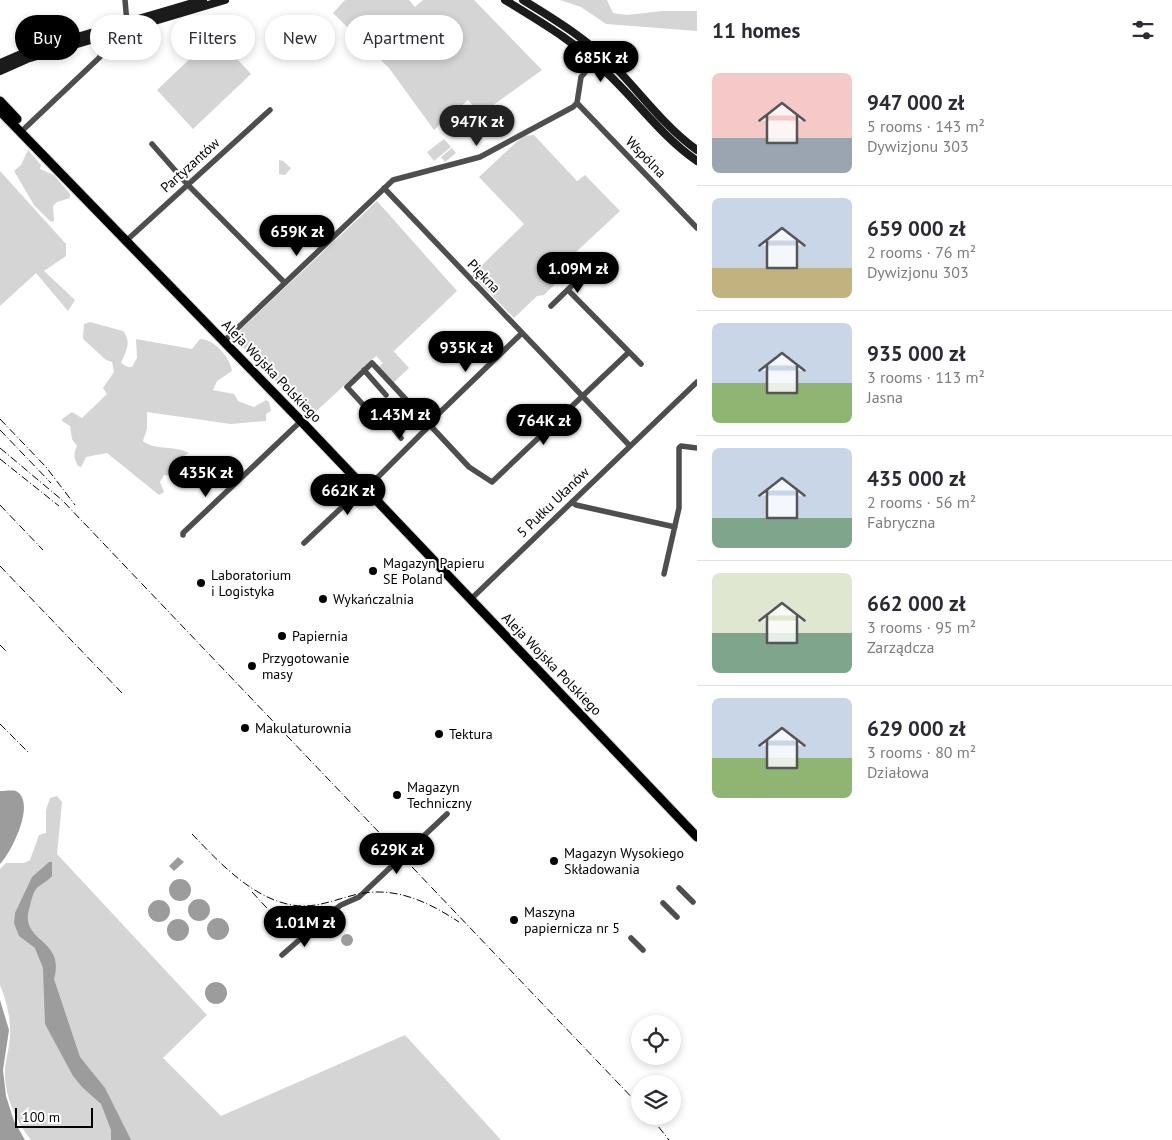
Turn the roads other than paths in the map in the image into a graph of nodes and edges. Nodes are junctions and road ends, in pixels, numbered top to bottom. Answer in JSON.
{"nodes":[{"id":1,"x":125,"y":0,"type":"edge"},
{"id":2,"x":203,"y":0,"type":"edge"},
{"id":3,"x":225,"y":0,"type":"edge"},
{"id":4,"x":505,"y":0,"type":"edge"},
{"id":5,"x":523,"y":0,"type":"edge"},
{"id":6,"x":126,"y":15,"type":"edge"},
{"id":7,"x":151,"y":15,"type":"edge"},
{"id":8,"x":161,"y":19,"type":"edge"},
{"id":9,"x":90,"y":33,"type":"edge"},
{"id":10,"x":90,"y":41,"type":"edge"},
{"id":11,"x":97,"y":60,"type":"edge"},
{"id":12,"x":595,"y":61,"type":"junction"},
{"id":13,"x":0,"y":63,"type":"edge"},
{"id":14,"x":0,"y":71,"type":"edge"},
{"id":15,"x":0,"y":101,"type":"edge"},
{"id":16,"x":577,"y":103,"type":"junction"},
{"id":17,"x":270,"y":110,"type":"dead end"},
{"id":18,"x":0,"y":111,"type":"edge"},
{"id":19,"x":26,"y":128,"type":"junction"},
{"id":20,"x":152,"y":144,"type":"dead end"},
{"id":21,"x":697,"y":150,"type":"edge"},
{"id":22,"x":697,"y":161,"type":"edge"},
{"id":23,"x":54,"y":164,"type":"junction"},
{"id":24,"x":188,"y":184,"type":"junction"},
{"id":25,"x":384,"y":188,"type":"junction"},
{"id":26,"x":697,"y":228,"type":"edge"},
{"id":27,"x":127,"y":240,"type":"junction"},
{"id":28,"x":590,"y":268,"type":"dead end"},
{"id":29,"x":285,"y":283,"type":"junction"},
{"id":30,"x":568,"y":290,"type":"junction"},
{"id":31,"x":551,"y":306,"type":"dead end"},
{"id":32,"x":522,"y":333,"type":"junction"},
{"id":33,"x":224,"y":341,"type":"junction"},
{"id":34,"x":629,"y":352,"type":"junction"},
{"id":35,"x":641,"y":364,"type":"dead end"},
{"id":36,"x":364,"y":370,"type":"junction"},
{"id":37,"x":697,"y":382,"type":"edge"},
{"id":38,"x":386,"y":395,"type":"dead end"},
{"id":39,"x":582,"y":396,"type":"junction"},
{"id":40,"x":404,"y":399,"type":"junction"},
{"id":41,"x":368,"y":410,"type":"dead end"},
{"id":42,"x":301,"y":421,"type":"junction"},
{"id":43,"x":429,"y":426,"type":"junction"},
{"id":44,"x":401,"y":438,"type":"dead end"},
{"id":45,"x":630,"y":446,"type":"junction"},
{"id":46,"x":697,"y":448,"type":"edge"},
{"id":47,"x":366,"y":488,"type":"junction"},
{"id":48,"x":572,"y":502,"type":"junction"},
{"id":49,"x":674,"y":527,"type":"junction"},
{"id":50,"x":183,"y":535,"type":"dead end"},
{"id":51,"x":304,"y":542,"type":"dead end"},
{"id":52,"x":664,"y":574,"type":"dead end"},
{"id":53,"x":471,"y":599,"type":"junction"},
{"id":54,"x":446,"y":814,"type":"dead end"},
{"id":55,"x":697,"y":837,"type":"edge"},
{"id":56,"x":679,"y":888,"type":"dead end"},
{"id":57,"x":693,"y":902,"type":"dead end"},
{"id":58,"x":663,"y":903,"type":"dead end"},
{"id":59,"x":677,"y":917,"type":"dead end"},
{"id":60,"x":631,"y":938,"type":"dead end"},
{"id":61,"x":642,"y":950,"type":"dead end"},
{"id":62,"x":282,"y":955,"type":"dead end"}],
"edges":[{"from":1,"to":6,"type":"street"},
{"from":2,"to":7,"type":"main road"},
{"from":3,"to":8,"type":"main road"},
{"from":4,"to":12,"type":"main road"},
{"from":5,"to":21,"type":"main road"},
{"from":9,"to":13,"type":"main road"},
{"from":10,"to":14,"type":"main road"},
{"from":11,"to":19,"type":"street"},
{"from":12,"to":16,"type":"street"},
{"from":12,"to":22,"type":"main road"},
{"from":15,"to":19,"type":"main road","name":"Aleja Wojska Polskiego"},
{"from":16,"to":25,"type":"street"},
{"from":16,"to":26,"type":"street","name":"Wspólna"},
{"from":17,"to":24,"type":"street","name":"Partyzantów"},
{"from":18,"to":23,"type":"main road","name":"Aleja Wojska Polskiego"},
{"from":19,"to":23,"type":"main road","name":"Aleja Wojska Polskiego"},
{"from":20,"to":24,"type":"street"},
{"from":23,"to":27,"type":"main road","name":"Aleja Wojska Polskiego"},
{"from":24,"to":27,"type":"street","name":"Partyzantów"},
{"from":24,"to":29,"type":"street"},
{"from":25,"to":29,"type":"street"},
{"from":25,"to":32,"type":"street","name":"Piękna"},
{"from":27,"to":33,"type":"main road","name":"Aleja Wojska Polskiego"},
{"from":28,"to":30,"type":"street"},
{"from":29,"to":33,"type":"street"},
{"from":30,"to":31,"type":"street"},
{"from":30,"to":34,"type":"street"},
{"from":32,"to":39,"type":"street","name":"Piękna"},
{"from":32,"to":43,"type":"street"},
{"from":33,"to":42,"type":"main road","name":"Aleja Wojska Polskiego"},
{"from":34,"to":35,"type":"street"},
{"from":34,"to":39,"type":"street"},
{"from":36,"to":38,"type":"street"},
{"from":36,"to":40,"type":"street"},
{"from":36,"to":41,"type":"street"},
{"from":37,"to":45,"type":"street","name":"5 Pułku Ułanów"},
{"from":39,"to":43,"type":"street"},
{"from":39,"to":45,"type":"street","name":"Piękna"},
{"from":40,"to":43,"type":"street"},
{"from":40,"to":44,"type":"street"},
{"from":42,"to":47,"type":"main road","name":"Aleja Wojska Polskiego"},
{"from":42,"to":50,"type":"street"},
{"from":43,"to":47,"type":"street"},
{"from":45,"to":48,"type":"street","name":"5 Pułku Ułanów"},
{"from":46,"to":49,"type":"street"},
{"from":47,"to":51,"type":"street"},
{"from":47,"to":53,"type":"main road","name":"Aleja Wojska Polskiego"},
{"from":48,"to":49,"type":"street"},
{"from":48,"to":53,"type":"street","name":"5 Pułku Ułanów"},
{"from":49,"to":52,"type":"street"},
{"from":53,"to":55,"type":"main road","name":"Aleja Wojska Polskiego"},
{"from":54,"to":62,"type":"street"},
{"from":56,"to":57,"type":"street"},
{"from":58,"to":59,"type":"street"},
{"from":60,"to":61,"type":"street"}]}
